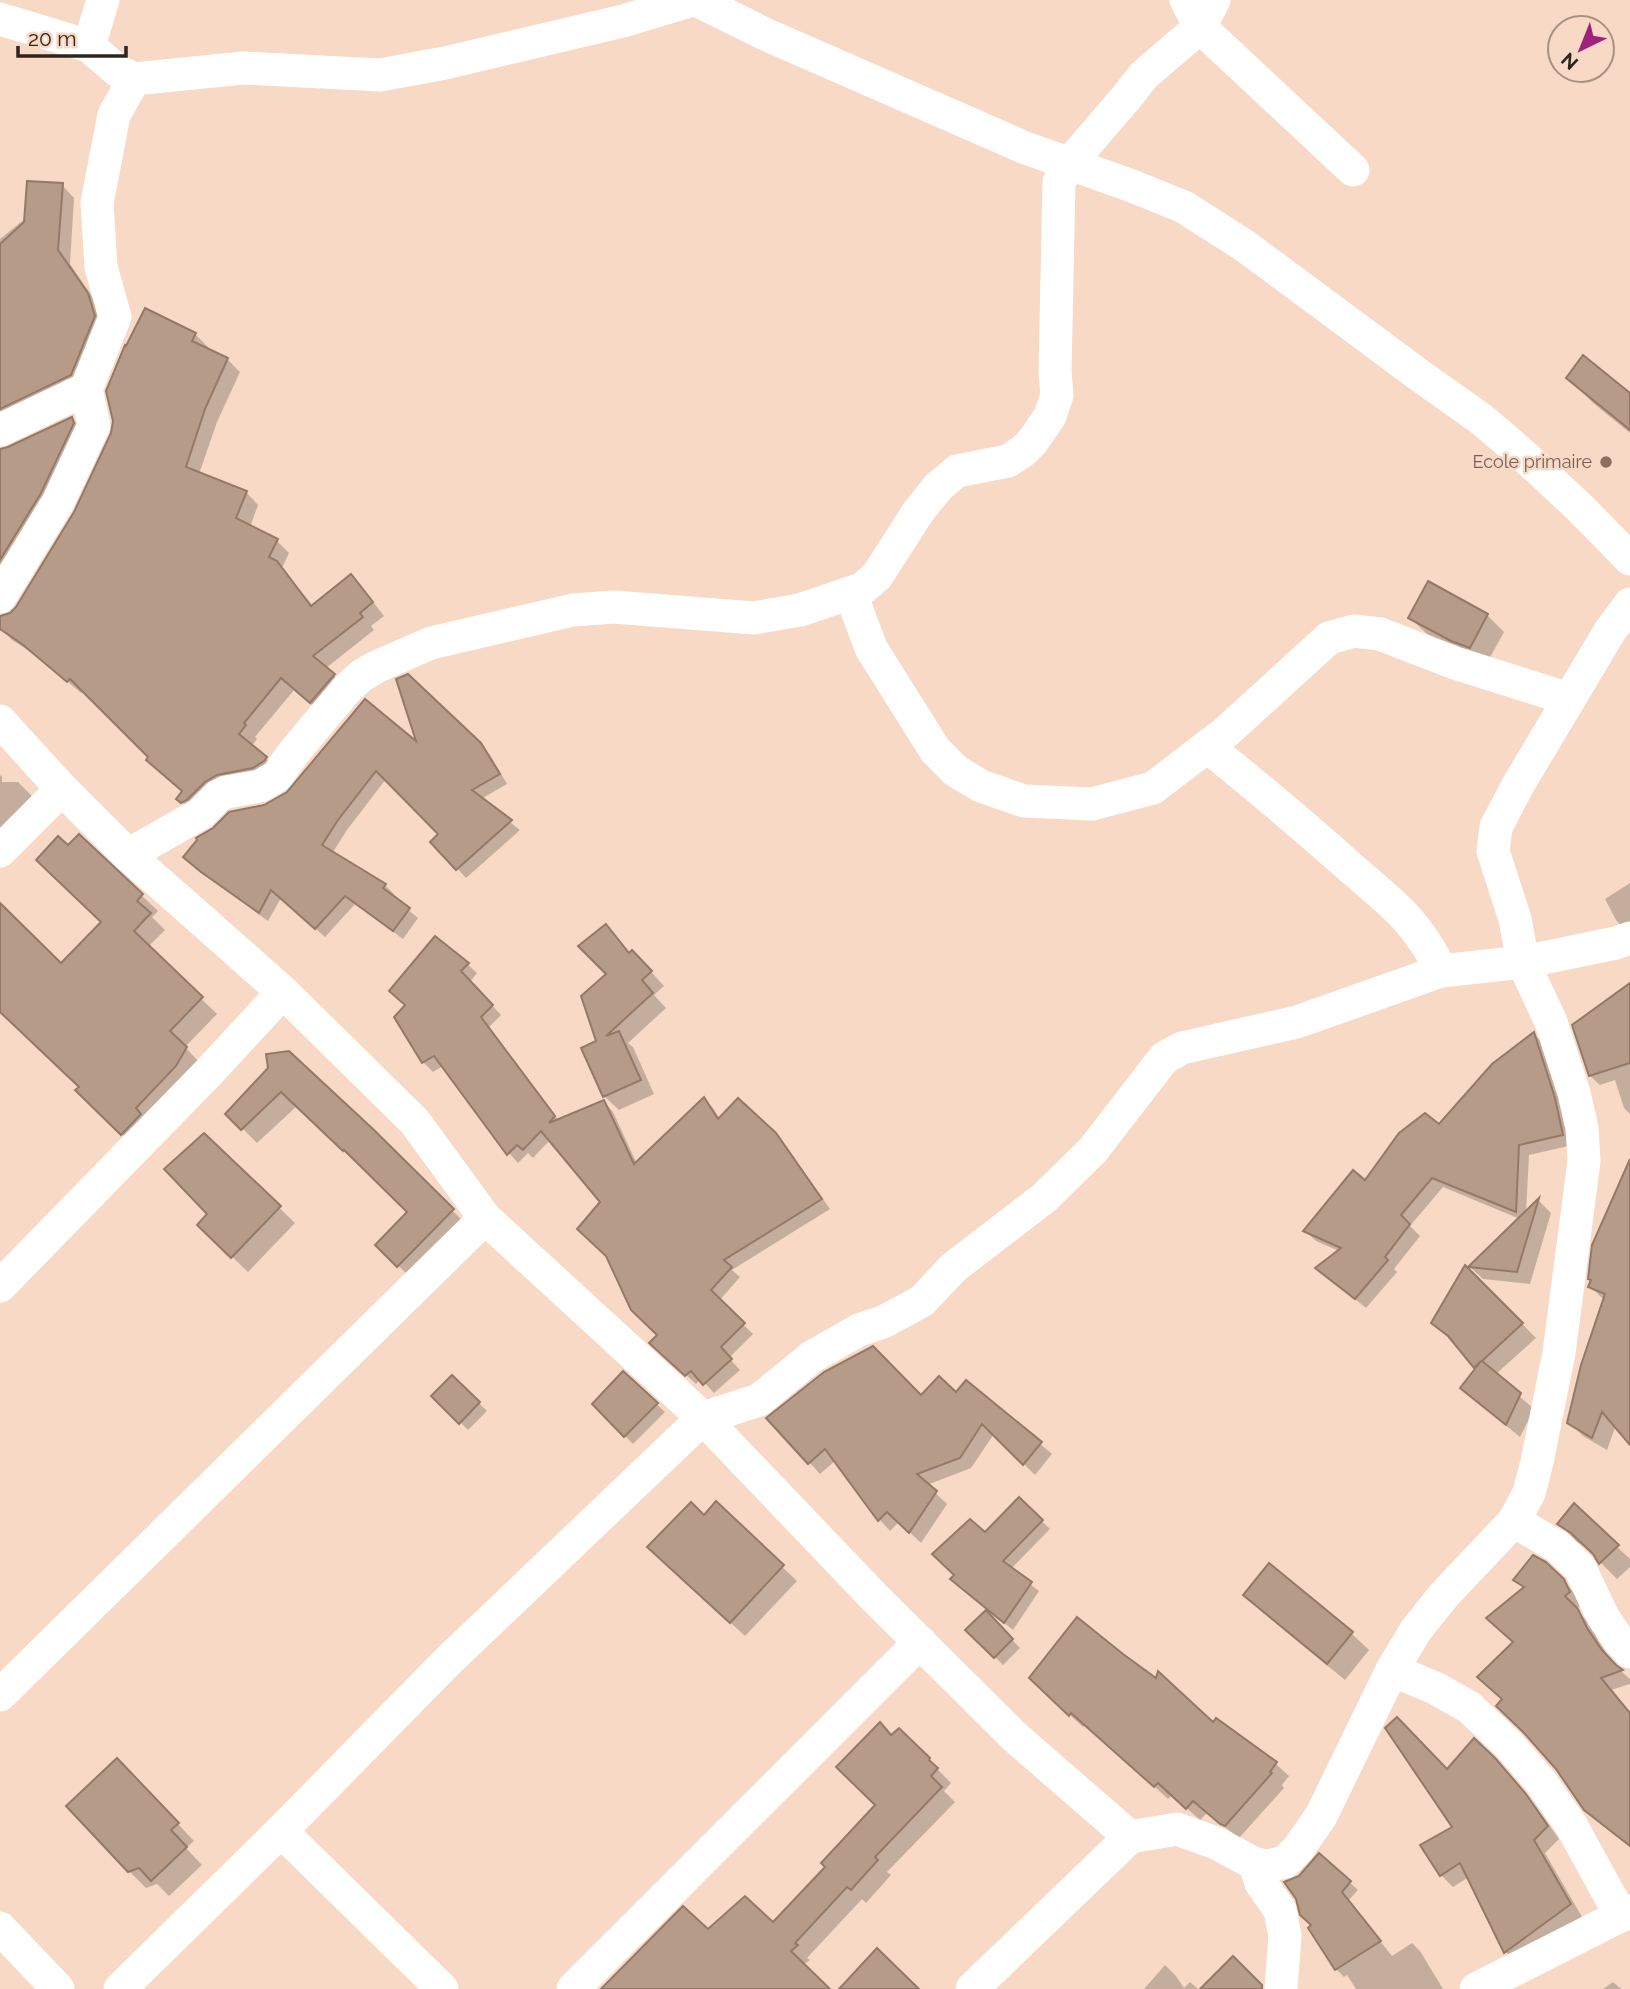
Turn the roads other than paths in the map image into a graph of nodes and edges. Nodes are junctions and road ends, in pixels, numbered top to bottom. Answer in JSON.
{"nodes":[{"id":1,"x":103,"y":0,"type":"edge"},
{"id":2,"x":694,"y":0,"type":"edge"},
{"id":3,"x":1200,"y":9,"type":"edge"},
{"id":4,"x":0,"y":19,"type":"edge"},
{"id":5,"x":89,"y":46,"type":"junction"},
{"id":6,"x":134,"y":79,"type":"junction"},
{"id":7,"x":1070,"y":163,"type":"junction"},
{"id":8,"x":1353,"y":170,"type":"dead end"},
{"id":9,"x":86,"y":388,"type":"junction"},
{"id":10,"x":0,"y":430,"type":"edge"},
{"id":11,"x":1630,"y":559,"type":"edge"},
{"id":12,"x":851,"y":594,"type":"junction"},
{"id":13,"x":0,"y":597,"type":"edge"},
{"id":14,"x":1630,"y":604,"type":"edge"},
{"id":15,"x":1569,"y":699,"type":"junction"},
{"id":16,"x":0,"y":721,"type":"edge"},
{"id":17,"x":1208,"y":747,"type":"junction"},
{"id":18,"x":62,"y":789,"type":"junction"},
{"id":19,"x":0,"y":851,"type":"edge"},
{"id":20,"x":128,"y":855,"type":"junction"},
{"id":21,"x":1630,"y":939,"type":"edge"},
{"id":22,"x":1523,"y":962,"type":"junction"},
{"id":23,"x":1441,"y":971,"type":"junction"},
{"id":24,"x":283,"y":992,"type":"junction"},
{"id":25,"x":485,"y":1218,"type":"junction"},
{"id":26,"x":0,"y":1286,"type":"edge"},
{"id":27,"x":703,"y":1418,"type":"junction"},
{"id":28,"x":1514,"y":1521,"type":"junction"},
{"id":29,"x":920,"y":1642,"type":"junction"},
{"id":30,"x":1630,"y":1652,"type":"edge"},
{"id":31,"x":1392,"y":1670,"type":"junction"},
{"id":32,"x":0,"y":1695,"type":"edge"},
{"id":33,"x":281,"y":1831,"type":"junction"},
{"id":34,"x":1130,"y":1837,"type":"junction"},
{"id":35,"x":1255,"y":1864,"type":"junction"},
{"id":36,"x":1625,"y":1914,"type":"edge"},
{"id":37,"x":0,"y":1928,"type":"edge"},
{"id":38,"x":58,"y":1989,"type":"edge"},
{"id":39,"x":120,"y":1989,"type":"edge"},
{"id":40,"x":442,"y":1989,"type":"edge"},
{"id":41,"x":573,"y":1989,"type":"edge"},
{"id":42,"x":972,"y":1989,"type":"edge"},
{"id":43,"x":1281,"y":1989,"type":"edge"},
{"id":44,"x":1476,"y":1989,"type":"edge"}],
"edges":[{"from":1,"to":5,"type":"street"},
{"from":2,"to":6,"type":"street"},
{"from":2,"to":7,"type":"street"},
{"from":3,"to":7,"type":"street"},
{"from":3,"to":8,"type":"street"},
{"from":4,"to":5,"type":"street"},
{"from":5,"to":6,"type":"street"},
{"from":6,"to":9,"type":"street"},
{"from":7,"to":11,"type":"street"},
{"from":7,"to":12,"type":"street"},
{"from":9,"to":10,"type":"street"},
{"from":9,"to":13,"type":"street"},
{"from":12,"to":17,"type":"street"},
{"from":12,"to":20,"type":"street"},
{"from":14,"to":15,"type":"street"},
{"from":15,"to":17,"type":"street"},
{"from":15,"to":22,"type":"street"},
{"from":16,"to":18,"type":"street"},
{"from":17,"to":23,"type":"street"},
{"from":18,"to":19,"type":"street"},
{"from":18,"to":20,"type":"street"},
{"from":20,"to":24,"type":"street"},
{"from":21,"to":22,"type":"street"},
{"from":22,"to":23,"type":"street"},
{"from":22,"to":28,"type":"street"},
{"from":23,"to":27,"type":"street"},
{"from":24,"to":25,"type":"street"},
{"from":24,"to":26,"type":"street"},
{"from":25,"to":27,"type":"street"},
{"from":25,"to":32,"type":"street"},
{"from":27,"to":29,"type":"street"},
{"from":27,"to":33,"type":"street"},
{"from":28,"to":30,"type":"street"},
{"from":28,"to":31,"type":"street"},
{"from":29,"to":34,"type":"street"},
{"from":29,"to":41,"type":"street"},
{"from":31,"to":35,"type":"street"},
{"from":31,"to":36,"type":"street"},
{"from":33,"to":39,"type":"street"},
{"from":33,"to":40,"type":"street"},
{"from":34,"to":35,"type":"street"},
{"from":34,"to":42,"type":"street"},
{"from":35,"to":43,"type":"street"},
{"from":36,"to":44,"type":"street"},
{"from":37,"to":38,"type":"street"}]}
